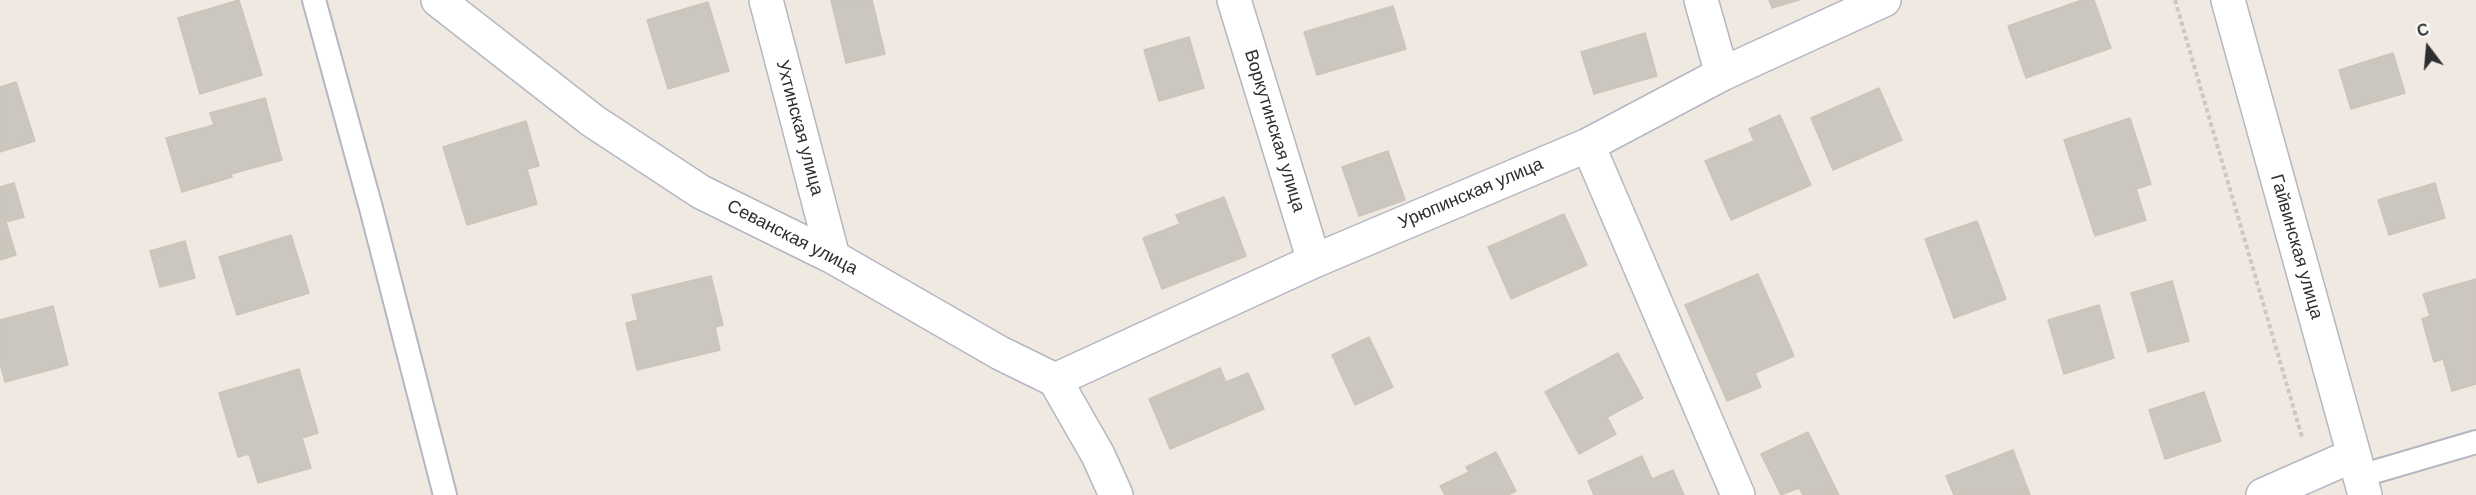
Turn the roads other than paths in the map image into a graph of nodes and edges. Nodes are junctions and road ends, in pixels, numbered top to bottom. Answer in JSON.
{"nodes":[{"id":1,"x":314,"y":0,"type":"edge"},
{"id":2,"x":438,"y":0,"type":"edge"},
{"id":3,"x":766,"y":0,"type":"edge"},
{"id":4,"x":1234,"y":0,"type":"edge"},
{"id":5,"x":1701,"y":0,"type":"edge"},
{"id":6,"x":1884,"y":0,"type":"edge"},
{"id":7,"x":2228,"y":0,"type":"edge"},
{"id":8,"x":1722,"y":74,"type":"junction"},
{"id":9,"x":1588,"y":145,"type":"junction"},
{"id":10,"x":833,"y":257,"type":"junction"},
{"id":11,"x":1314,"y":261,"type":"junction"},
{"id":12,"x":1054,"y":380,"type":"junction"},
{"id":13,"x":2476,"y":442,"type":"edge"},
{"id":14,"x":2360,"y":475,"type":"edge"},
{"id":15,"x":445,"y":495,"type":"edge"},
{"id":16,"x":1116,"y":495,"type":"edge"},
{"id":17,"x":1738,"y":495,"type":"edge"},
{"id":18,"x":2264,"y":495,"type":"edge"}],
"edges":[{"from":1,"to":15,"type":"lane"},
{"from":2,"to":10,"type":"street","name":"Севанская улица"},
{"from":3,"to":10,"type":"street","name":"Ухтинская улица"},
{"from":4,"to":11,"type":"street","name":"Воркутинская улица"},
{"from":5,"to":8,"type":"street"},
{"from":6,"to":8,"type":"street","name":"Урюпинская улица"},
{"from":7,"to":14,"type":"street","name":"Гайвинская улица"},
{"from":8,"to":9,"type":"street","name":"Урюпинская улица"},
{"from":9,"to":11,"type":"street","name":"Урюпинская улица"},
{"from":9,"to":17,"type":"street"},
{"from":10,"to":12,"type":"street","name":"Севанская улица"},
{"from":11,"to":12,"type":"street","name":"Урюпинская улица"},
{"from":12,"to":16,"type":"street"},
{"from":13,"to":14,"type":"lane"},
{"from":14,"to":18,"type":"street"}]}
